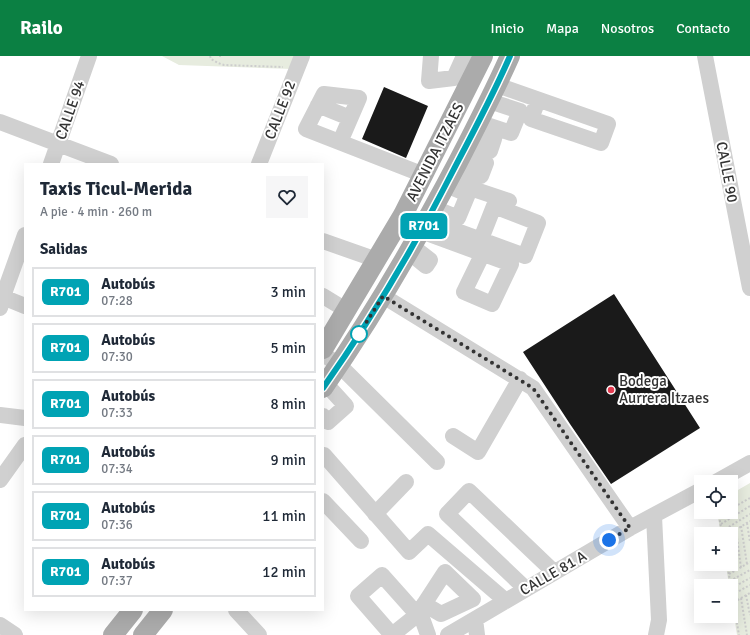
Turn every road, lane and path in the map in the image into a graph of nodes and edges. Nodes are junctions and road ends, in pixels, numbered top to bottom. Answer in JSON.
{"nodes":[{"id":1,"x":89,"y":56,"type":"edge"},
{"id":2,"x":210,"y":56,"type":"edge"},
{"id":3,"x":302,"y":56,"type":"edge"},
{"id":4,"x":431,"y":56,"type":"edge"},
{"id":5,"x":464,"y":56,"type":"edge"},
{"id":6,"x":483,"y":56,"type":"edge"},
{"id":7,"x":510,"y":56,"type":"edge"},
{"id":8,"x":705,"y":56,"type":"edge"},
{"id":9,"x":283,"y":67,"type":"dead end"},
{"id":10,"x":464,"y":75,"type":"junction"},
{"id":11,"x":493,"y":93,"type":"junction"},
{"id":12,"x":538,"y":100,"type":"dead end"},
{"id":13,"x":318,"y":105,"type":"junction"},
{"id":14,"x":350,"y":118,"type":"junction"},
{"id":15,"x":0,"y":122,"type":"edge"},
{"id":16,"x":340,"y":142,"type":"junction"},
{"id":17,"x":58,"y":144,"type":"junction"},
{"id":18,"x":460,"y":157,"type":"junction"},
{"id":19,"x":51,"y":163,"type":"edge"},
{"id":20,"x":108,"y":163,"type":"edge"},
{"id":21,"x":259,"y":163,"type":"edge"},
{"id":22,"x":424,"y":175,"type":"junction"},
{"id":23,"x":511,"y":198,"type":"dead end"},
{"id":24,"x":403,"y":215,"type":"junction"},
{"id":25,"x":421,"y":231,"type":"junction"},
{"id":26,"x":24,"y":238,"type":"edge"},
{"id":27,"x":324,"y":241,"type":"edge"},
{"id":28,"x":482,"y":246,"type":"dead end"},
{"id":29,"x":377,"y":260,"type":"junction"},
{"id":30,"x":749,"y":280,"type":"edge"},
{"id":31,"x":383,"y":296,"type":"junction"},
{"id":32,"x":324,"y":297,"type":"edge"},
{"id":33,"x":1,"y":301,"type":"edge"},
{"id":34,"x":24,"y":306,"type":"edge"},
{"id":35,"x":346,"y":310,"type":"junction"},
{"id":36,"x":324,"y":347,"type":"edge"},
{"id":37,"x":331,"y":359,"type":"edge"},
{"id":38,"x":520,"y":379,"type":"junction"},
{"id":39,"x":324,"y":386,"type":"edge"},
{"id":40,"x":0,"y":415,"type":"edge"},
{"id":41,"x":324,"y":417,"type":"edge"},
{"id":42,"x":24,"y":418,"type":"edge"},
{"id":43,"x":453,"y":436,"type":"dead end"},
{"id":44,"x":24,"y":446,"type":"edge"},
{"id":45,"x":324,"y":455,"type":"edge"},
{"id":46,"x":437,"y":462,"type":"dead end"},
{"id":47,"x":750,"y":463,"type":"edge"},
{"id":48,"x":729,"y":475,"type":"edge"},
{"id":49,"x":0,"y":480,"type":"edge"},
{"id":50,"x":406,"y":482,"type":"dead end"},
{"id":51,"x":694,"y":494,"type":"edge"},
{"id":52,"x":750,"y":498,"type":"edge"},
{"id":53,"x":324,"y":503,"type":"edge"},
{"id":54,"x":738,"y":505,"type":"edge"},
{"id":55,"x":750,"y":506,"type":"edge"},
{"id":56,"x":375,"y":514,"type":"junction"},
{"id":57,"x":750,"y":514,"type":"edge"},
{"id":58,"x":654,"y":516,"type":"junction"},
{"id":59,"x":720,"y":519,"type":"edge"},
{"id":60,"x":750,"y":521,"type":"edge"},
{"id":61,"x":747,"y":523,"type":"junction"},
{"id":62,"x":721,"y":524,"type":"junction"},
{"id":63,"x":741,"y":526,"type":"junction"},
{"id":64,"x":721,"y":527,"type":"edge"},
{"id":65,"x":731,"y":527,"type":"edge"},
{"id":66,"x":630,"y":528,"type":"junction"},
{"id":67,"x":738,"y":528,"type":"edge"},
{"id":68,"x":361,"y":541,"type":"dead end"},
{"id":69,"x":750,"y":542,"type":"edge"},
{"id":70,"x":738,"y":545,"type":"edge"},
{"id":71,"x":749,"y":563,"type":"edge"},
{"id":72,"x":741,"y":568,"type":"junction"},
{"id":73,"x":738,"y":569,"type":"edge"},
{"id":74,"x":750,"y":570,"type":"edge"},
{"id":75,"x":728,"y":571,"type":"edge"},
{"id":76,"x":734,"y":571,"type":"edge"},
{"id":77,"x":554,"y":572,"type":"junction"},
{"id":78,"x":729,"y":574,"type":"junction"},
{"id":79,"x":750,"y":578,"type":"edge"},
{"id":80,"x":730,"y":579,"type":"edge"},
{"id":81,"x":734,"y":579,"type":"edge"},
{"id":82,"x":738,"y":584,"type":"edge"},
{"id":83,"x":750,"y":585,"type":"edge"},
{"id":84,"x":526,"y":588,"type":"junction"},
{"id":85,"x":738,"y":592,"type":"edge"},
{"id":86,"x":750,"y":593,"type":"edge"},
{"id":87,"x":746,"y":595,"type":"junction"},
{"id":88,"x":741,"y":598,"type":"junction"},
{"id":89,"x":738,"y":600,"type":"edge"},
{"id":90,"x":506,"y":601,"type":"junction"},
{"id":91,"x":421,"y":610,"type":"junction"},
{"id":92,"x":133,"y":611,"type":"edge"},
{"id":93,"x":162,"y":611,"type":"edge"},
{"id":94,"x":237,"y":611,"type":"edge"},
{"id":95,"x":750,"y":615,"type":"edge"},
{"id":96,"x":475,"y":619,"type":"junction"},
{"id":97,"x":737,"y":623,"type":"edge"},
{"id":98,"x":0,"y":625,"type":"edge"},
{"id":99,"x":455,"y":633,"type":"edge"},
{"id":100,"x":15,"y":635,"type":"edge"},
{"id":101,"x":113,"y":635,"type":"edge"},
{"id":102,"x":143,"y":635,"type":"edge"},
{"id":103,"x":259,"y":635,"type":"edge"},
{"id":104,"x":392,"y":635,"type":"edge"},
{"id":105,"x":428,"y":635,"type":"edge"},
{"id":106,"x":477,"y":635,"type":"edge"},
{"id":107,"x":656,"y":635,"type":"edge"},
{"id":108,"x":739,"y":635,"type":"edge"},
{"id":109,"x":747,"y":635,"type":"edge"}],
"edges":[{"from":1,"to":17,"type":"street","name":"CALLE 94"},
{"from":2,"to":9,"type":"path"},
{"from":3,"to":21,"type":"street","name":"CALLE 92"},
{"from":4,"to":10,"type":"street"},
{"from":5,"to":10,"type":"street"},
{"from":6,"to":10,"type":"main road","name":"AVENIDA ITZAES"},
{"from":7,"to":11,"type":"main road","name":"AVENIDA ITZAES"},
{"from":8,"to":30,"type":"street","name":"CALLE 90"},
{"from":10,"to":22,"type":"main road","name":"AVENIDA ITZAES"},
{"from":11,"to":12,"type":"street"},
{"from":11,"to":18,"type":"main road","name":"AVENIDA ITZAES"},
{"from":11,"to":18,"type":"street"},
{"from":13,"to":14,"type":"street"},
{"from":13,"to":14,"type":"street"},
{"from":13,"to":16,"type":"street"},
{"from":14,"to":16,"type":"street"},
{"from":15,"to":17,"type":"street"},
{"from":16,"to":22,"type":"street"},
{"from":17,"to":19,"type":"street","name":"CALLE 94"},
{"from":17,"to":20,"type":"street"},
{"from":18,"to":23,"type":"street"},
{"from":18,"to":25,"type":"main road","name":"AVENIDA ITZAES"},
{"from":22,"to":24,"type":"main road","name":"AVENIDA ITZAES"},
{"from":24,"to":25,"type":"main road"},
{"from":24,"to":29,"type":"main road","name":"AVENIDA ITZAES"},
{"from":25,"to":28,"type":"street"},
{"from":25,"to":31,"type":"main road","name":"AVENIDA ITZAES"},
{"from":26,"to":33,"type":"street"},
{"from":27,"to":29,"type":"street"},
{"from":29,"to":35,"type":"main road","name":"AVENIDA ITZAES"},
{"from":31,"to":37,"type":"main road","name":"AVENIDA ITZAES"},
{"from":31,"to":38,"type":"street"},
{"from":32,"to":35,"type":"street"},
{"from":33,"to":34,"type":"street"},
{"from":35,"to":36,"type":"main road","name":"AVENIDA ITZAES"},
{"from":37,"to":39,"type":"main road","name":"AVENIDA ITZAES"},
{"from":37,"to":46,"type":"street"},
{"from":38,"to":43,"type":"street"},
{"from":38,"to":66,"type":"street"},
{"from":39,"to":41,"type":"street"},
{"from":40,"to":42,"type":"street"},
{"from":44,"to":49,"type":"street"},
{"from":45,"to":56,"type":"street"},
{"from":47,"to":48,"type":"street"},
{"from":50,"to":56,"type":"street"},
{"from":51,"to":58,"type":"street","name":"CALLE 81 A"},
{"from":52,"to":54,"type":"path"},
{"from":53,"to":68,"type":"street"},
{"from":55,"to":62,"type":"path"},
{"from":56,"to":90,"type":"street"},
{"from":57,"to":65,"type":"path"},
{"from":58,"to":66,"type":"street","name":"CALLE 81 A"},
{"from":58,"to":107,"type":"street"},
{"from":59,"to":62,"type":"path"},
{"from":60,"to":61,"type":"path"},
{"from":61,"to":63,"type":"path"},
{"from":61,"to":69,"type":"path"},
{"from":62,"to":64,"type":"path"},
{"from":63,"to":67,"type":"path"},
{"from":63,"to":71,"type":"path"},
{"from":66,"to":77,"type":"street","name":"CALLE 81 A"},
{"from":70,"to":72,"type":"path"},
{"from":71,"to":72,"type":"path"},
{"from":72,"to":73,"type":"path"},
{"from":74,"to":81,"type":"path"},
{"from":75,"to":78,"type":"path"},
{"from":76,"to":78,"type":"path"},
{"from":77,"to":84,"type":"street","name":"CALLE 81 A"},
{"from":77,"to":84,"type":"street"},
{"from":78,"to":80,"type":"path"},
{"from":79,"to":82,"type":"path"},
{"from":83,"to":85,"type":"path"},
{"from":84,"to":90,"type":"street","name":"CALLE 81 A"},
{"from":86,"to":87,"type":"path"},
{"from":87,"to":88,"type":"path"},
{"from":87,"to":95,"type":"path"},
{"from":88,"to":89,"type":"path"},
{"from":88,"to":109,"type":"path"},
{"from":90,"to":96,"type":"street","name":"CALLE 81 A"},
{"from":91,"to":104,"type":"street"},
{"from":91,"to":104,"type":"street"},
{"from":91,"to":105,"type":"street"},
{"from":92,"to":101,"type":"main road"},
{"from":93,"to":102,"type":"main road"},
{"from":94,"to":103,"type":"street"},
{"from":96,"to":99,"type":"street","name":"CALLE 81 A"},
{"from":96,"to":106,"type":"street"},
{"from":97,"to":108,"type":"path"},
{"from":98,"to":100,"type":"street"}]}
